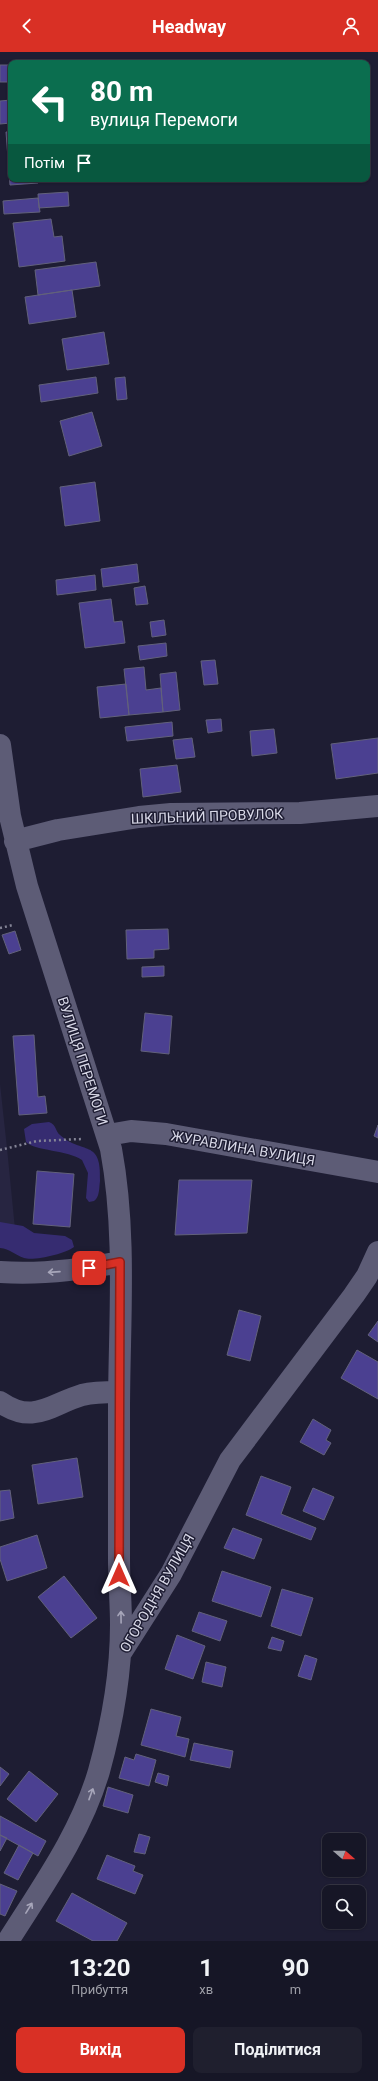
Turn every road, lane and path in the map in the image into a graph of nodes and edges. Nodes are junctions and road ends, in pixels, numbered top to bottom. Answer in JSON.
{"nodes":[{"id":1,"x":0,"y":746,"type":"edge"},
{"id":2,"x":378,"y":806,"type":"edge"},
{"id":3,"x":15,"y":841,"type":"junction"},
{"id":4,"x":108,"y":1135,"type":"junction"},
{"id":5,"x":0,"y":1150,"type":"edge"},
{"id":6,"x":378,"y":1172,"type":"edge"},
{"id":7,"x":378,"y":1252,"type":"edge"},
{"id":8,"x":120,"y":1262,"type":"junction"},
{"id":9,"x":0,"y":1272,"type":"edge"},
{"id":10,"x":119,"y":1392,"type":"junction"},
{"id":11,"x":0,"y":1402,"type":"edge"},
{"id":12,"x":119,"y":1656,"type":"junction"},
{"id":13,"x":8,"y":1941,"type":"edge"}],
"edges":[{"from":1,"to":3,"type":"street","name":"ВУЛИЦЯ ПЕРЕМОГИ"},
{"from":2,"to":3,"type":"street","name":"ШКІЛЬНИЙ ПРОВУЛОК"},
{"from":3,"to":4,"type":"street","name":"ВУЛИЦЯ ПЕРЕМОГИ"},
{"from":4,"to":5,"type":"path"},
{"from":4,"to":6,"type":"street","name":"ЖУРАВЛИНА ВУЛИЦЯ"},
{"from":4,"to":8,"type":"street","name":"ВУЛИЦЯ ПЕРЕМОГИ"},
{"from":7,"to":12,"type":"street","name":"ОГОРОДНЯ ВУЛИЦЯ"},
{"from":8,"to":9,"type":"street","one_way":true},
{"from":8,"to":10,"type":"street","name":"ВУЛИЦЯ ПЕРЕМОГИ"},
{"from":10,"to":11,"type":"street"},
{"from":12,"to":10,"type":"street","name":"ВУЛИЦЯ ПЕРЕМОГИ","one_way":true},
{"from":13,"to":12,"type":"street","name":"ОГОРОДНЯ ВУЛИЦЯ","one_way":true}]}
